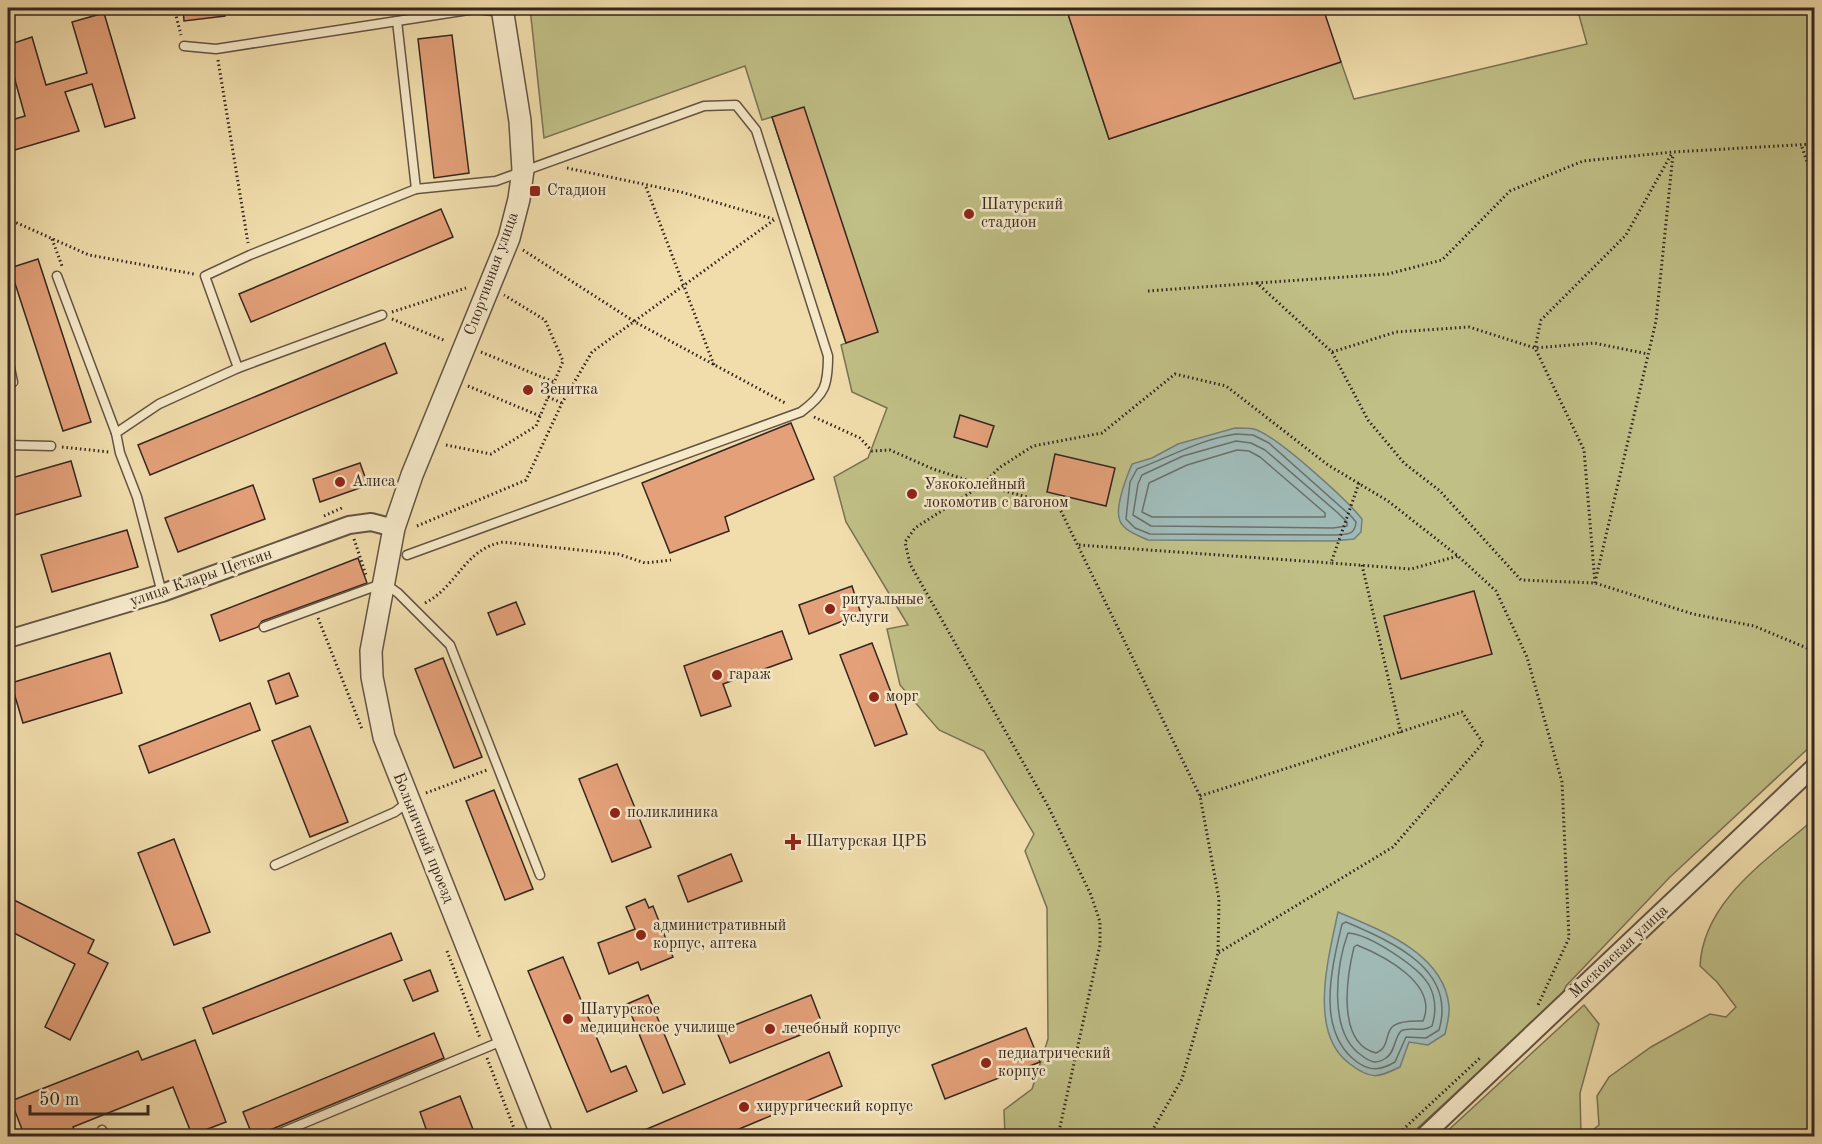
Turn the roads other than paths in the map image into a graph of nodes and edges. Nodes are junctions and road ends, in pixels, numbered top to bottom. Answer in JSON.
{"nodes":[{"id":1,"x":502,"y":10,"type":"edge"},
{"id":2,"x":397,"y":21,"type":"junction"},
{"id":3,"x":184,"y":46,"type":"road end"},
{"id":4,"x":523,"y":170,"type":"junction"},
{"id":5,"x":416,"y":189,"type":"junction"},
{"id":6,"x":57,"y":276,"type":"road end"},
{"id":7,"x":382,"y":315,"type":"road end"},
{"id":8,"x":8,"y":358,"type":"edge"},
{"id":9,"x":238,"y":368,"type":"junction"},
{"id":10,"x":13,"y":382,"type":"dead end"},
{"id":11,"x":116,"y":433,"type":"junction"},
{"id":12,"x":8,"y":446,"type":"edge"},
{"id":13,"x":51,"y":446,"type":"road end"},
{"id":14,"x":394,"y":528,"type":"junction"},
{"id":15,"x":407,"y":555,"type":"dead end"},
{"id":16,"x":377,"y":585,"type":"junction"},
{"id":17,"x":162,"y":593,"type":"junction"},
{"id":18,"x":264,"y":627,"type":"dead end"},
{"id":19,"x":8,"y":639,"type":"edge"},
{"id":20,"x":1815,"y":767,"type":"edge"},
{"id":21,"x":408,"y":801,"type":"junction"},
{"id":22,"x":276,"y":865,"type":"dead end"},
{"id":23,"x":540,"y":875,"type":"dead end"},
{"id":24,"x":505,"y":1040,"type":"junction"},
{"id":25,"x":273,"y":1137,"type":"edge"},
{"id":26,"x":542,"y":1137,"type":"edge"},
{"id":27,"x":1424,"y":1137,"type":"edge"}],
"edges":[{"from":1,"to":2,"type":"lane"},
{"from":1,"to":4,"type":"street","name":"Спортивная улица"},
{"from":2,"to":3,"type":"lane"},
{"from":2,"to":5,"type":"lane"},
{"from":4,"to":5,"type":"lane"},
{"from":4,"to":14,"type":"street","name":"Спортивная улица"},
{"from":4,"to":15,"type":"lane"},
{"from":5,"to":9,"type":"lane"},
{"from":6,"to":11,"type":"lane"},
{"from":7,"to":9,"type":"lane"},
{"from":8,"to":10,"type":"lane"},
{"from":9,"to":11,"type":"lane"},
{"from":11,"to":17,"type":"lane"},
{"from":12,"to":13,"type":"lane"},
{"from":14,"to":16,"type":"street","name":"Больничный проезд"},
{"from":14,"to":17,"type":"street","name":"улица Клары Цеткин"},
{"from":16,"to":18,"type":"lane"},
{"from":16,"to":21,"type":"street","name":"Больничный проезд"},
{"from":16,"to":23,"type":"lane"},
{"from":17,"to":19,"type":"street","name":"улица Клары Цеткин"},
{"from":20,"to":27,"type":"street","name":"Московская улица"},
{"from":21,"to":22,"type":"lane"},
{"from":21,"to":24,"type":"street","name":"Больничный проезд"},
{"from":24,"to":25,"type":"lane"},
{"from":24,"to":26,"type":"street","name":"Больничный проезд"}]}
